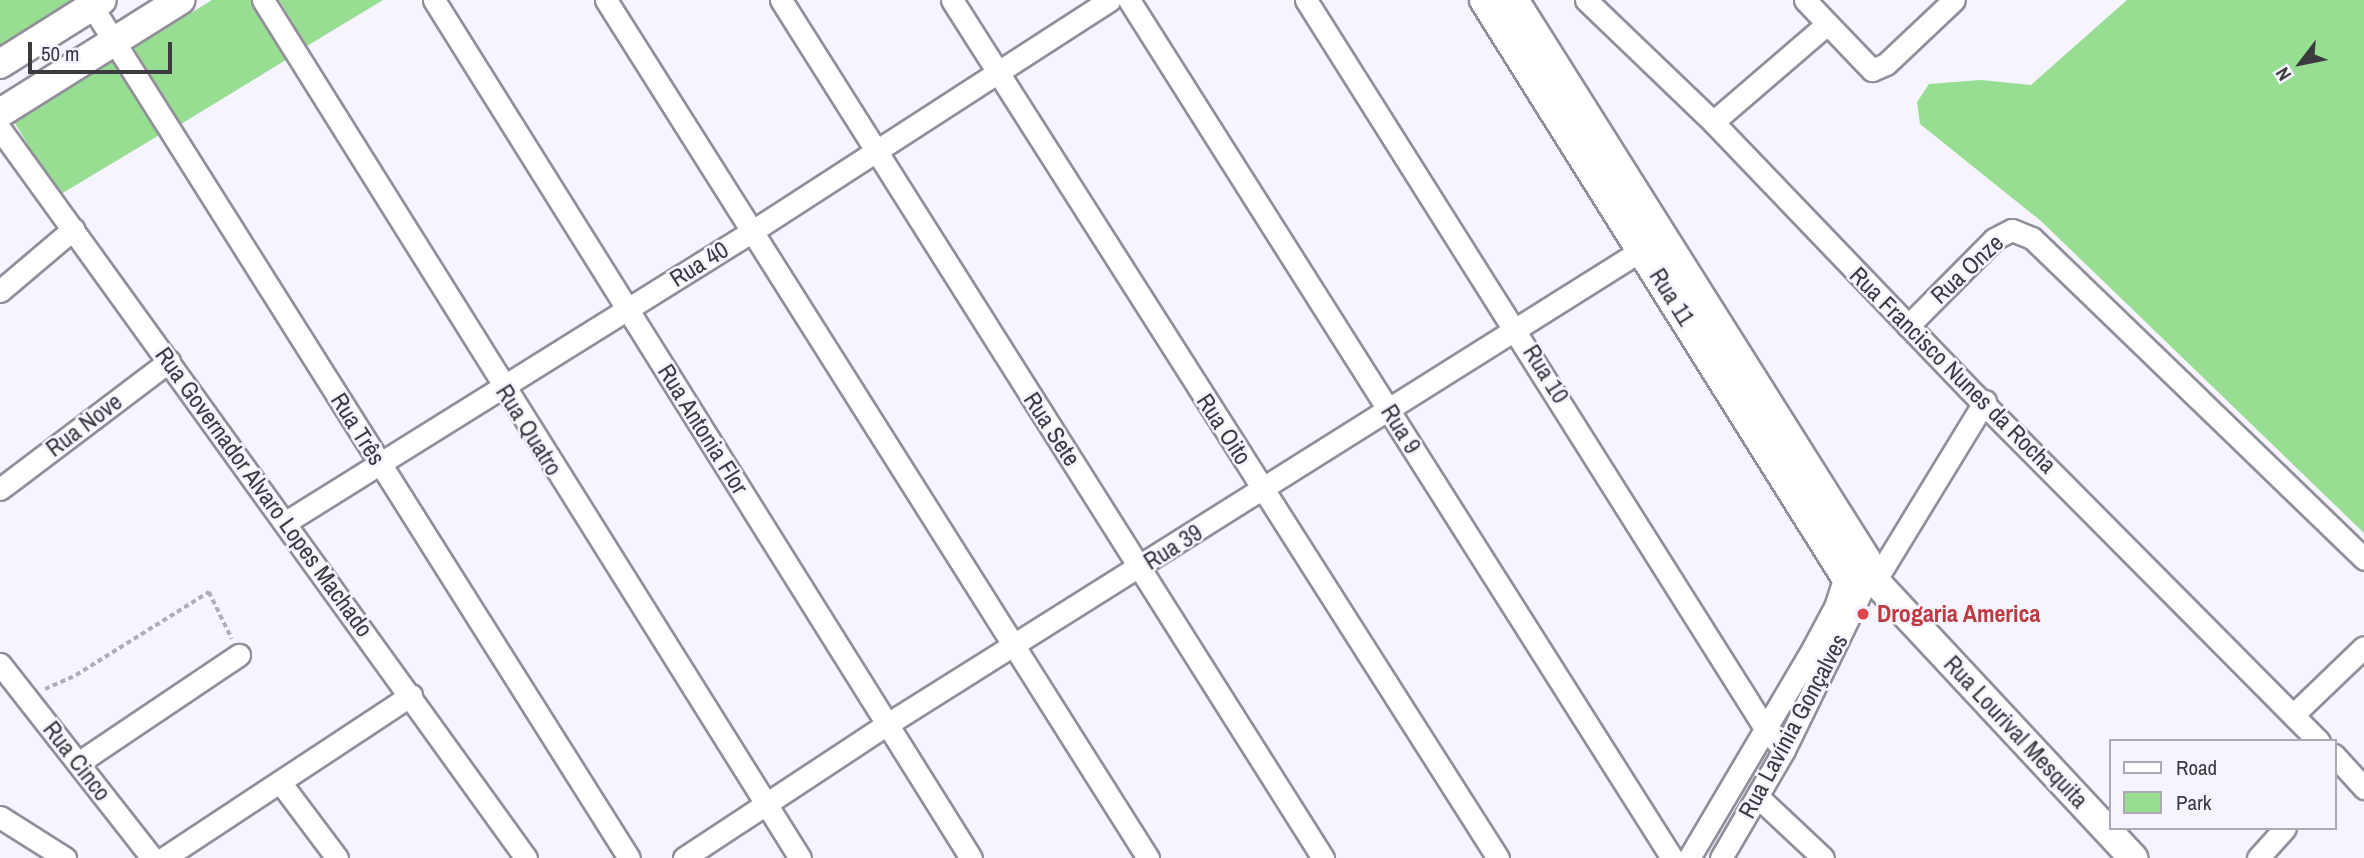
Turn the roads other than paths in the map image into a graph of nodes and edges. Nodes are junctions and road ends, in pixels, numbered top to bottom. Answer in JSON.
{"nodes":[{"id":1,"x":180,"y":0,"type":"edge"},
{"id":2,"x":263,"y":0,"type":"edge"},
{"id":3,"x":434,"y":0,"type":"edge"},
{"id":4,"x":607,"y":0,"type":"edge"},
{"id":5,"x":781,"y":0,"type":"edge"},
{"id":6,"x":952,"y":0,"type":"edge"},
{"id":7,"x":1109,"y":0,"type":"edge"},
{"id":8,"x":1129,"y":0,"type":"edge"},
{"id":9,"x":1306,"y":0,"type":"edge"},
{"id":10,"x":1484,"y":0,"type":"edge"},
{"id":11,"x":1514,"y":0,"type":"edge"},
{"id":12,"x":1586,"y":0,"type":"edge"},
{"id":13,"x":1805,"y":0,"type":"edge"},
{"id":14,"x":1954,"y":0,"type":"edge"},
{"id":15,"x":94,"y":2,"type":"edge"},
{"id":16,"x":1827,"y":24,"type":"junction"},
{"id":17,"x":116,"y":40,"type":"junction"},
{"id":18,"x":0,"y":64,"type":"edge"},
{"id":19,"x":997,"y":73,"type":"junction"},
{"id":20,"x":0,"y":113,"type":"edge"},
{"id":21,"x":1713,"y":122,"type":"junction"},
{"id":22,"x":0,"y":129,"type":"edge"},
{"id":23,"x":875,"y":152,"type":"junction"},
{"id":24,"x":73,"y":229,"type":"junction"},
{"id":25,"x":751,"y":232,"type":"junction"},
{"id":26,"x":1653,"y":243,"type":"junction"},
{"id":27,"x":0,"y":291,"type":"edge"},
{"id":28,"x":628,"y":308,"type":"junction"},
{"id":29,"x":1908,"y":326,"type":"junction"},
{"id":30,"x":1518,"y":329,"type":"junction"},
{"id":31,"x":169,"y":361,"type":"junction"},
{"id":32,"x":501,"y":386,"type":"junction"},
{"id":33,"x":1984,"y":401,"type":"junction"},
{"id":34,"x":1390,"y":411,"type":"junction"},
{"id":35,"x":380,"y":465,"type":"junction"},
{"id":36,"x":0,"y":489,"type":"edge"},
{"id":37,"x":1264,"y":490,"type":"junction"},
{"id":38,"x":286,"y":522,"type":"junction"},
{"id":39,"x":2364,"y":559,"type":"edge"},
{"id":40,"x":1140,"y":567,"type":"junction"},
{"id":41,"x":1863,"y":572,"type":"junction"},
{"id":42,"x":1015,"y":645,"type":"junction"},
{"id":43,"x":2364,"y":647,"type":"edge"},
{"id":44,"x":239,"y":655,"type":"road end"},
{"id":45,"x":0,"y":664,"type":"edge"},
{"id":46,"x":411,"y":695,"type":"junction"},
{"id":47,"x":2293,"y":715,"type":"junction"},
{"id":48,"x":886,"y":725,"type":"junction"},
{"id":49,"x":1765,"y":727,"type":"junction"},
{"id":50,"x":2317,"y":739,"type":"edge"},
{"id":51,"x":1784,"y":750,"type":"junction"},
{"id":52,"x":78,"y":763,"type":"junction"},
{"id":53,"x":2337,"y":764,"type":"edge"},
{"id":54,"x":281,"y":782,"type":"junction"},
{"id":55,"x":2364,"y":788,"type":"edge"},
{"id":56,"x":1758,"y":797,"type":"junction"},
{"id":57,"x":766,"y":805,"type":"junction"},
{"id":58,"x":0,"y":817,"type":"edge"},
{"id":59,"x":2283,"y":830,"type":"edge"},
{"id":60,"x":65,"y":858,"type":"edge"},
{"id":61,"x":152,"y":858,"type":"edge"},
{"id":62,"x":164,"y":858,"type":"edge"},
{"id":63,"x":337,"y":858,"type":"edge"},
{"id":64,"x":526,"y":858,"type":"edge"},
{"id":65,"x":629,"y":858,"type":"edge"},
{"id":66,"x":684,"y":858,"type":"edge"},
{"id":67,"x":800,"y":858,"type":"edge"},
{"id":68,"x":971,"y":858,"type":"edge"},
{"id":69,"x":1148,"y":858,"type":"edge"},
{"id":70,"x":1323,"y":858,"type":"edge"},
{"id":71,"x":1498,"y":858,"type":"edge"},
{"id":72,"x":1672,"y":858,"type":"edge"},
{"id":73,"x":1689,"y":858,"type":"edge"},
{"id":74,"x":1721,"y":858,"type":"edge"},
{"id":75,"x":1823,"y":858,"type":"edge"},
{"id":76,"x":2133,"y":858,"type":"edge"},
{"id":77,"x":2258,"y":858,"type":"edge"}],
"edges":[{"from":1,"to":17,"type":"main road"},
{"from":2,"to":32,"type":"street","name":"Rua Quatro"},
{"from":3,"to":28,"type":"street","name":"Rua Antonia Flor"},
{"from":4,"to":25,"type":"street"},
{"from":5,"to":23,"type":"street","name":"Rua Sete"},
{"from":6,"to":19,"type":"street","name":"Rua Oito"},
{"from":7,"to":19,"type":"street","name":"Rua 40"},
{"from":8,"to":34,"type":"street","name":"Rua 9"},
{"from":9,"to":30,"type":"street","name":"Rua 10"},
{"from":10,"to":26,"type":"main road","name":"Rua 11"},
{"from":11,"to":26,"type":"main road","name":"Rua 11"},
{"from":12,"to":21,"type":"street","name":"Rua Francisco Nunes da Rocha"},
{"from":13,"to":16,"type":"street"},
{"from":14,"to":16,"type":"street"},
{"from":15,"to":17,"type":"street","name":"Rua Três"},
{"from":15,"to":18,"type":"main road"},
{"from":16,"to":21,"type":"street"},
{"from":17,"to":20,"type":"main road"},
{"from":17,"to":35,"type":"street","name":"Rua Três"},
{"from":19,"to":23,"type":"street","name":"Rua 40"},
{"from":19,"to":37,"type":"street","name":"Rua Oito"},
{"from":21,"to":29,"type":"street","name":"Rua Francisco Nunes da Rocha"},
{"from":22,"to":24,"type":"street","name":"Rua Governador Alvaro Lopes Machado"},
{"from":23,"to":25,"type":"street","name":"Rua 40"},
{"from":23,"to":40,"type":"street","name":"Rua Sete"},
{"from":24,"to":27,"type":"street"},
{"from":24,"to":31,"type":"street","name":"Rua Governador Alvaro Lopes Machado"},
{"from":25,"to":28,"type":"street","name":"Rua 40"},
{"from":25,"to":42,"type":"street"},
{"from":26,"to":30,"type":"street","name":"Rua 39"},
{"from":26,"to":41,"type":"main road","name":"Rua 11"},
{"from":28,"to":32,"type":"street","name":"Rua 40"},
{"from":28,"to":48,"type":"street","name":"Rua Antonia Flor"},
{"from":29,"to":33,"type":"street","name":"Rua Francisco Nunes da Rocha"},
{"from":29,"to":39,"type":"street","name":"Rua Onze"},
{"from":30,"to":34,"type":"street","name":"Rua 39"},
{"from":30,"to":49,"type":"street","name":"Rua 10"},
{"from":31,"to":36,"type":"street","name":"Rua Nove"},
{"from":31,"to":38,"type":"street","name":"Rua Governador Alvaro Lopes Machado"},
{"from":32,"to":35,"type":"street","name":"Rua 40"},
{"from":32,"to":57,"type":"street","name":"Rua Quatro"},
{"from":33,"to":41,"type":"street","name":"Rua Lavínia Gonçalves"},
{"from":33,"to":47,"type":"street","name":"Rua Francisco Nunes da Rocha"},
{"from":34,"to":37,"type":"street","name":"Rua 39"},
{"from":34,"to":72,"type":"street","name":"Rua 9"},
{"from":35,"to":38,"type":"street","name":"Rua 40"},
{"from":35,"to":65,"type":"street","name":"Rua Três"},
{"from":37,"to":40,"type":"street","name":"Rua 39"},
{"from":37,"to":71,"type":"street","name":"Rua Oito"},
{"from":38,"to":46,"type":"street","name":"Rua Governador Alvaro Lopes Machado"},
{"from":40,"to":42,"type":"street","name":"Rua 39"},
{"from":40,"to":70,"type":"street","name":"Rua Sete"},
{"from":41,"to":49,"type":"street","name":"Rua Lavínia Gonçalves"},
{"from":41,"to":51,"type":"street","name":"Rua Lavínia Gonçalves"},
{"from":41,"to":76,"type":"main road","name":"Rua Lourival Mesquita"},
{"from":42,"to":48,"type":"street","name":"Rua 39"},
{"from":42,"to":69,"type":"street"},
{"from":43,"to":47,"type":"street"},
{"from":44,"to":52,"type":"street"},
{"from":45,"to":52,"type":"street","name":"Rua Cinco"},
{"from":46,"to":54,"type":"street"},
{"from":46,"to":64,"type":"street","name":"Rua Governador Alvaro Lopes Machado"},
{"from":47,"to":50,"type":"street","name":"Rua Francisco Nunes da Rocha"},
{"from":48,"to":57,"type":"street","name":"Rua 39"},
{"from":48,"to":68,"type":"street","name":"Rua Antonia Flor"},
{"from":49,"to":51,"type":"street","name":"Rua 10"},
{"from":49,"to":73,"type":"street","name":"Rua Lavínia Gonçalves"},
{"from":51,"to":56,"type":"street","name":"Rua Lavínia Gonçalves"},
{"from":52,"to":61,"type":"street","name":"Rua Cinco"},
{"from":53,"to":55,"type":"street"},
{"from":54,"to":62,"type":"street"},
{"from":54,"to":63,"type":"street"},
{"from":56,"to":74,"type":"street","name":"Rua Lavínia Gonçalves"},
{"from":56,"to":75,"type":"street"},
{"from":57,"to":66,"type":"street","name":"Rua 39"},
{"from":57,"to":67,"type":"street","name":"Rua Quatro"},
{"from":58,"to":60,"type":"street"},
{"from":59,"to":77,"type":"street"}]}
